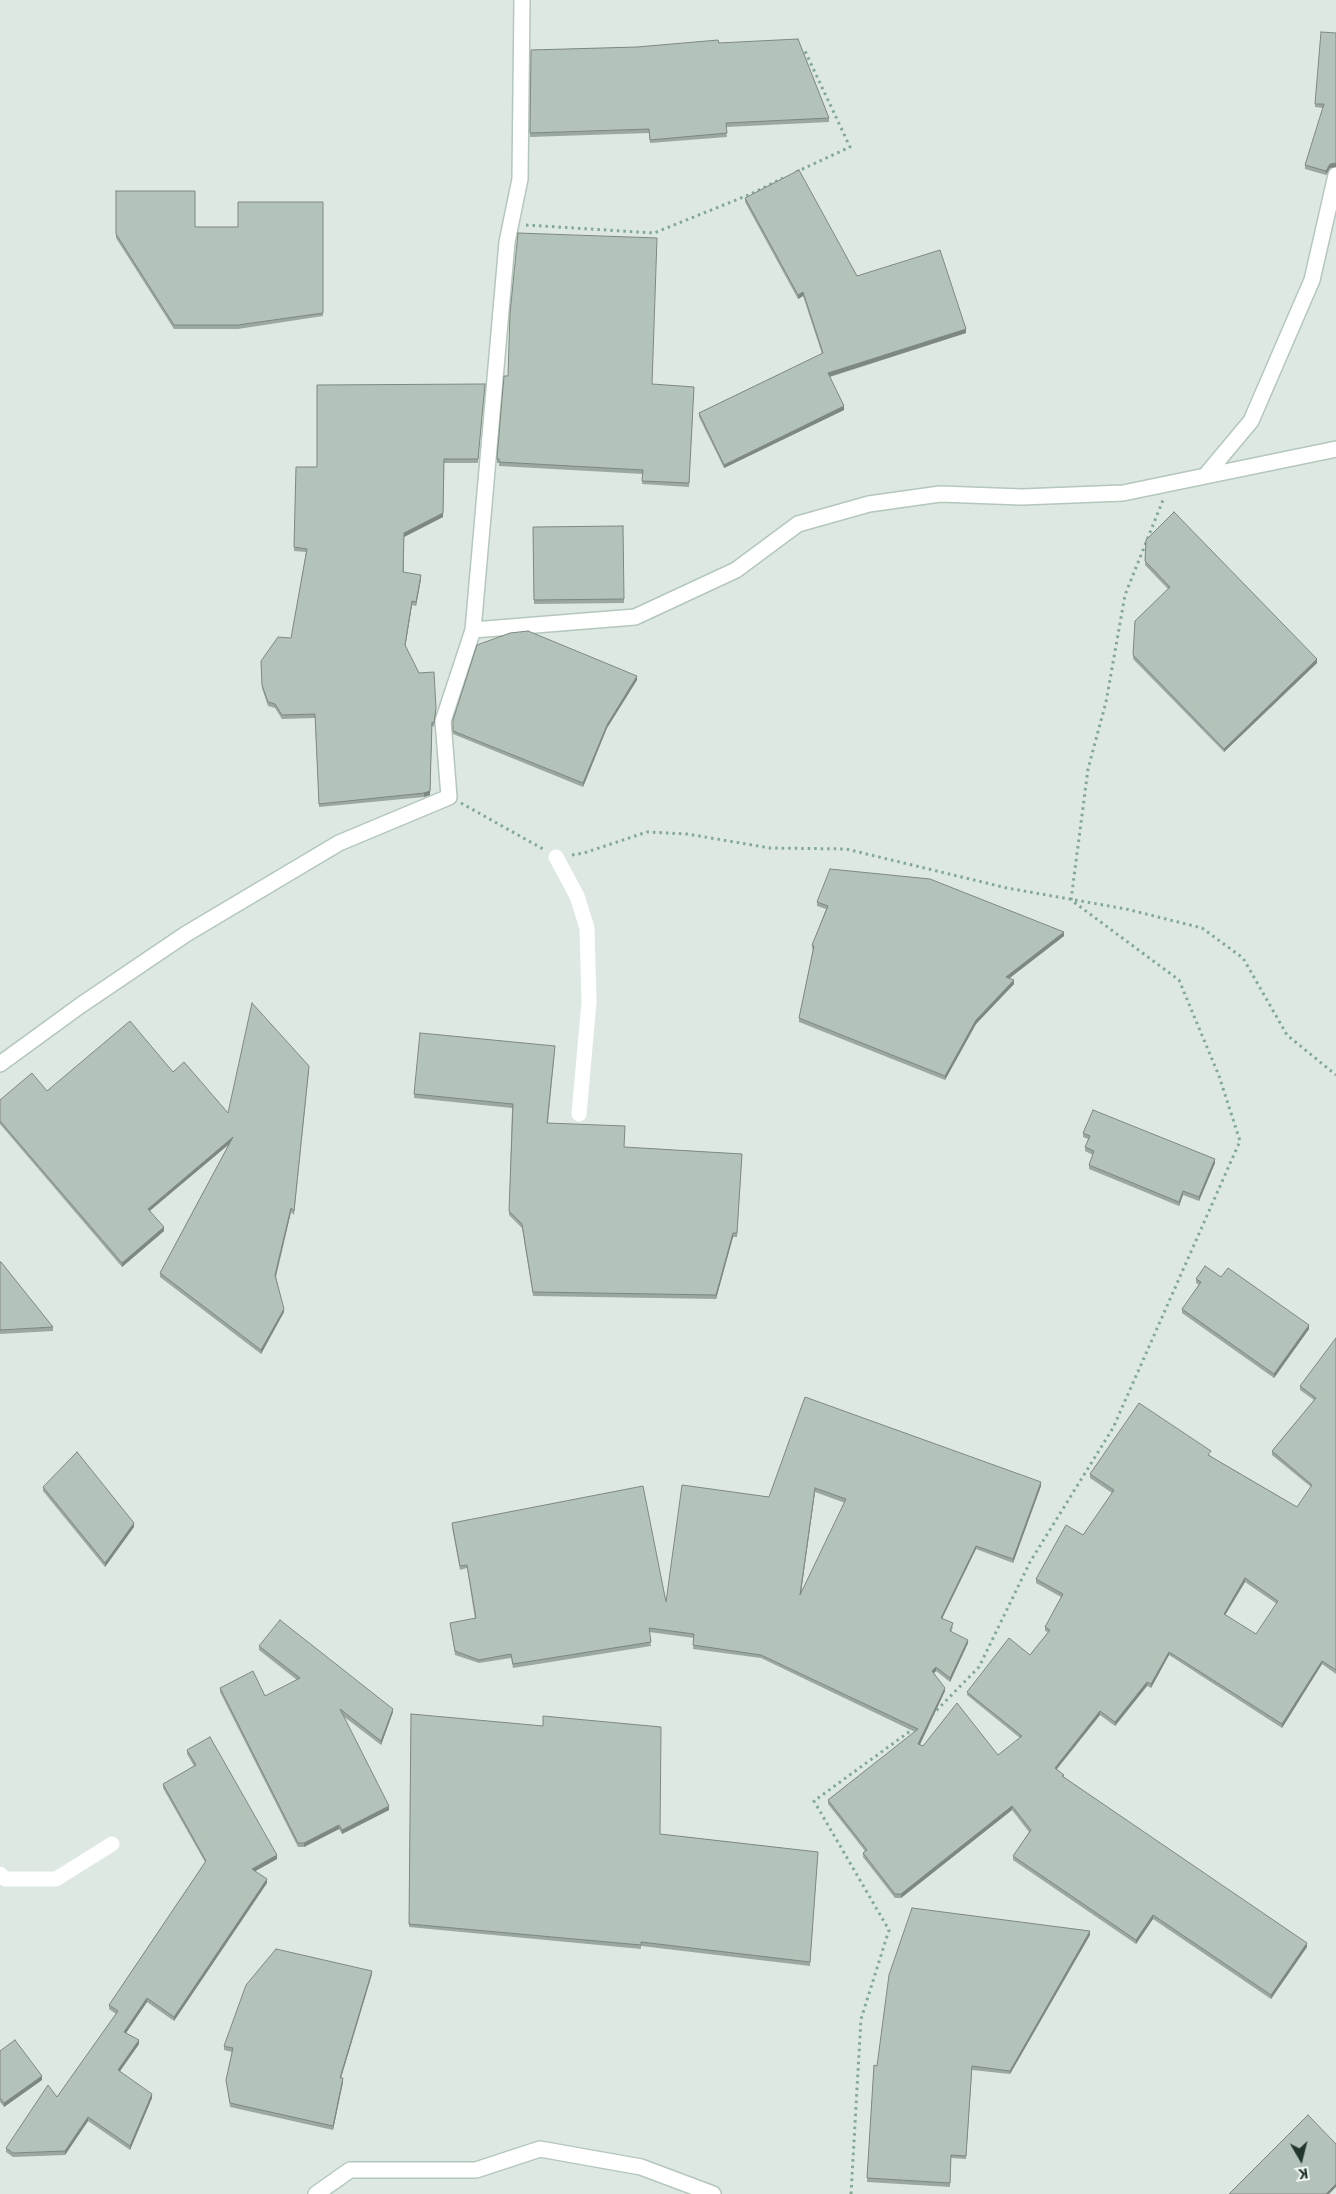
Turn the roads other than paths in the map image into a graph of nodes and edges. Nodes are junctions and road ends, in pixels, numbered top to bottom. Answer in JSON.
{"nodes":[{"id":1,"x":522,"y":0,"type":"edge"},
{"id":2,"x":1336,"y":175,"type":"edge"},
{"id":3,"x":1336,"y":449,"type":"edge"},
{"id":4,"x":1205,"y":476,"type":"junction"},
{"id":5,"x":473,"y":630,"type":"junction"},
{"id":6,"x":556,"y":857,"type":"road end"},
{"id":7,"x":0,"y":1064,"type":"edge"},
{"id":8,"x":579,"y":1114,"type":"dead end"},
{"id":9,"x":112,"y":1844,"type":"dead end"},
{"id":10,"x":0,"y":1874,"type":"edge"},
{"id":11,"x":316,"y":2194,"type":"edge"},
{"id":12,"x":713,"y":2194,"type":"edge"}],
"edges":[{"from":1,"to":5,"type":"street"},
{"from":2,"to":4,"type":"street"},
{"from":3,"to":4,"type":"street"},
{"from":4,"to":5,"type":"street"},
{"from":5,"to":7,"type":"street"},
{"from":6,"to":8,"type":"street"},
{"from":9,"to":10,"type":"street"},
{"from":11,"to":12,"type":"street"}]}
